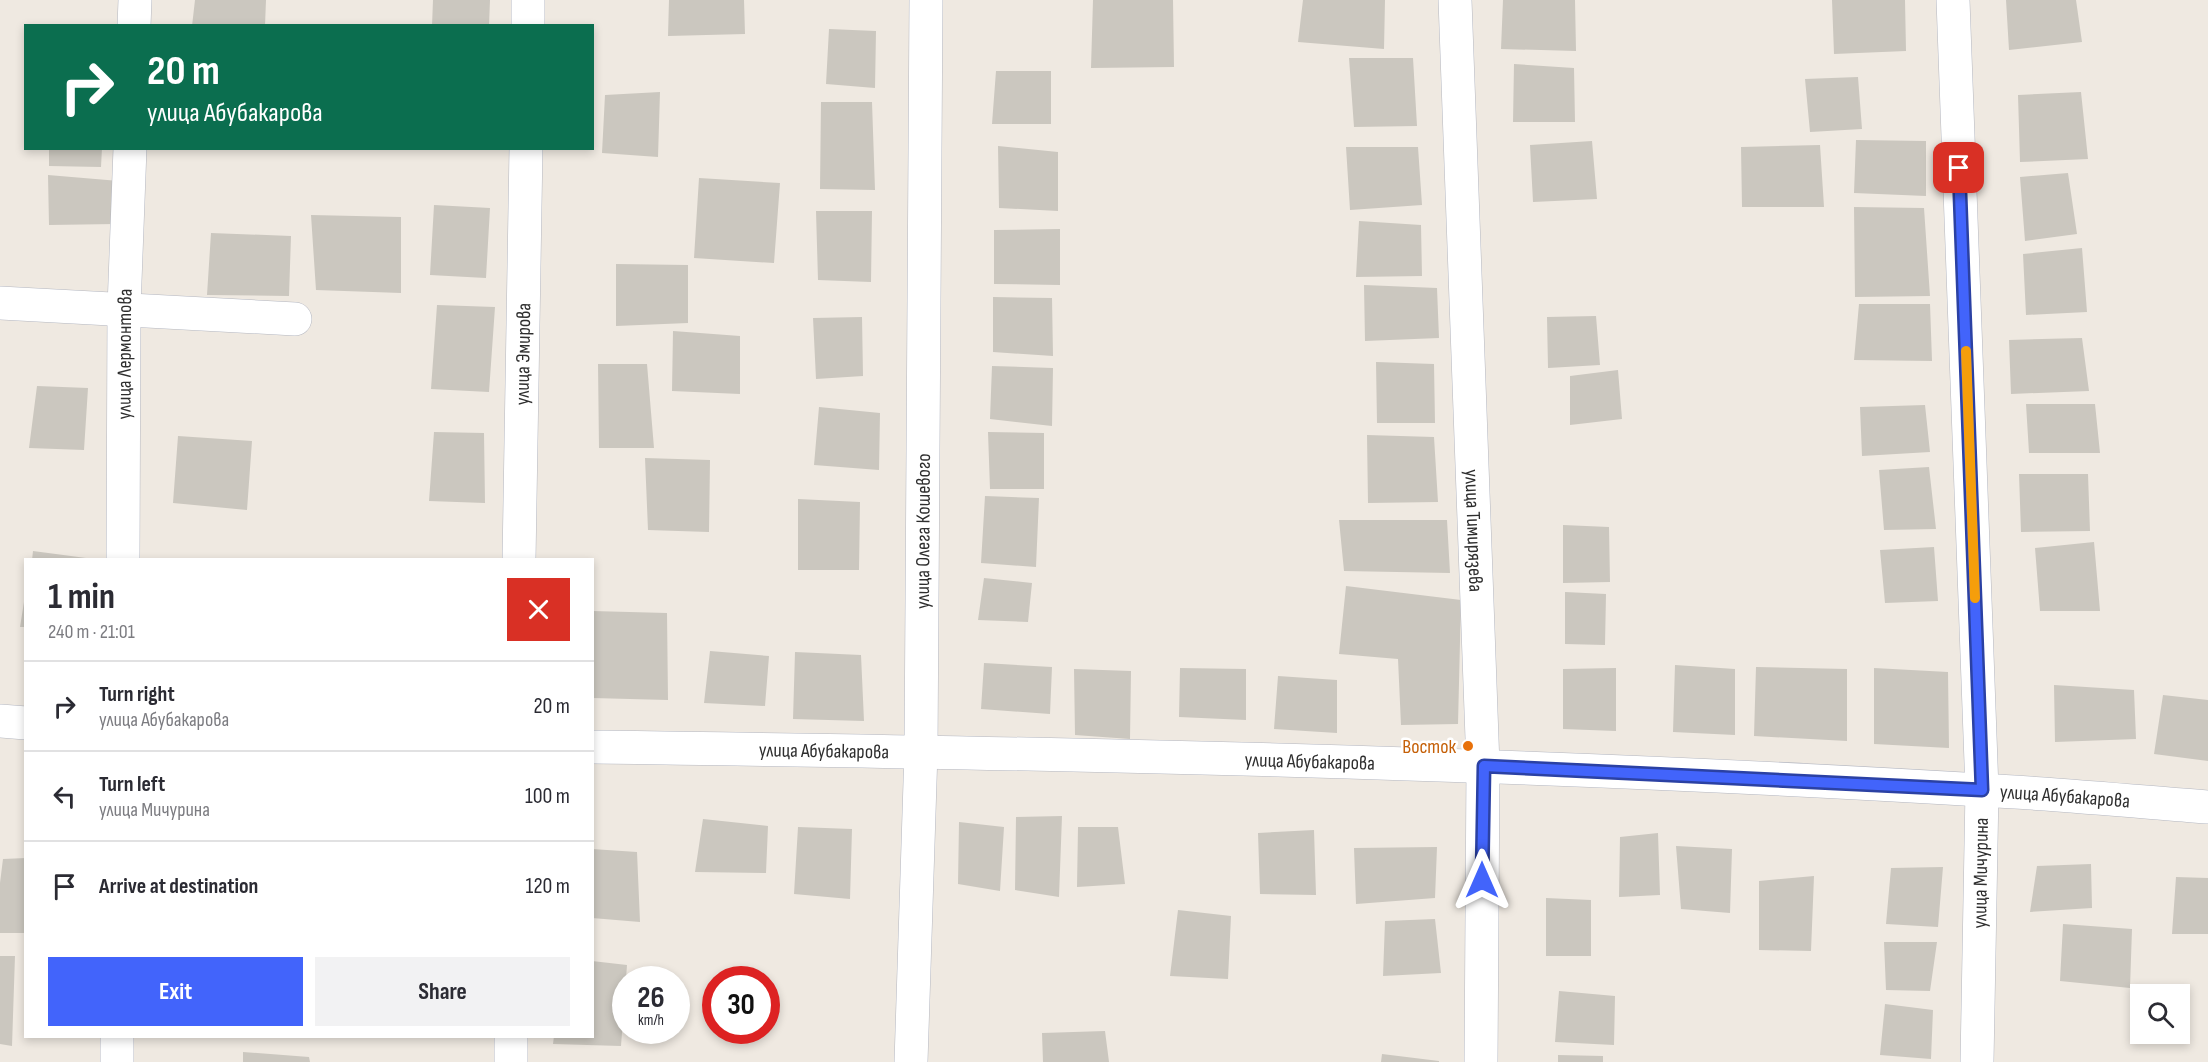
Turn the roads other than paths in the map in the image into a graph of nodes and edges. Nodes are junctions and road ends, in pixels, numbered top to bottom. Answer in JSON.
{"nodes":[{"id":1,"x":135,"y":0,"type":"edge"},
{"id":2,"x":528,"y":0,"type":"edge"},
{"id":3,"x":926,"y":0,"type":"edge"},
{"id":4,"x":1455,"y":0,"type":"edge"},
{"id":5,"x":1953,"y":0,"type":"edge"},
{"id":6,"x":134,"y":24,"type":"edge"},
{"id":7,"x":528,"y":24,"type":"edge"},
{"id":8,"x":130,"y":150,"type":"edge"},
{"id":9,"x":525,"y":150,"type":"edge"},
{"id":10,"x":0,"y":303,"type":"edge"},
{"id":11,"x":124,"y":308,"type":"junction"},
{"id":12,"x":295,"y":319,"type":"dead end"},
{"id":13,"x":123,"y":558,"type":"edge"},
{"id":14,"x":519,"y":558,"type":"edge"},
{"id":15,"x":0,"y":721,"type":"edge"},
{"id":16,"x":24,"y":723,"type":"edge"},
{"id":17,"x":594,"y":747,"type":"edge"},
{"id":18,"x":921,"y":751,"type":"junction"},
{"id":19,"x":1484,"y":766,"type":"junction"},
{"id":20,"x":1982,"y":790,"type":"junction"},
{"id":21,"x":2208,"y":807,"type":"edge"},
{"id":22,"x":117,"y":1038,"type":"edge"},
{"id":23,"x":511,"y":1038,"type":"edge"},
{"id":24,"x":117,"y":1062,"type":"edge"},
{"id":25,"x":511,"y":1062,"type":"edge"},
{"id":26,"x":911,"y":1062,"type":"edge"},
{"id":27,"x":1481,"y":1062,"type":"edge"},
{"id":28,"x":1977,"y":1062,"type":"edge"}],
"edges":[{"from":1,"to":6,"type":"street"},
{"from":2,"to":7,"type":"street"},
{"from":3,"to":18,"type":"street","name":"улица Олега Кошевого"},
{"from":4,"to":19,"type":"street","name":"улица Тимирязева"},
{"from":5,"to":20,"type":"street","name":"улица Мичурина"},
{"from":8,"to":11,"type":"street","name":"улица Лермонтова"},
{"from":9,"to":14,"type":"street","name":"улица Эмирова"},
{"from":10,"to":11,"type":"street"},
{"from":11,"to":12,"type":"street"},
{"from":11,"to":13,"type":"street","name":"улица Лермонтова"},
{"from":15,"to":16,"type":"street"},
{"from":17,"to":18,"type":"street","name":"улица Абубакарова"},
{"from":18,"to":19,"type":"street","name":"улица Абубакарова"},
{"from":18,"to":26,"type":"street","name":"улица Олега Кошевого"},
{"from":19,"to":20,"type":"street","name":"улица Абубакарова"},
{"from":19,"to":27,"type":"street","name":"улица Тимирязева"},
{"from":20,"to":21,"type":"street","name":"улица Абубакарова"},
{"from":20,"to":28,"type":"street","name":"улица Мичурина"},
{"from":22,"to":24,"type":"street"},
{"from":23,"to":25,"type":"street"}]}
